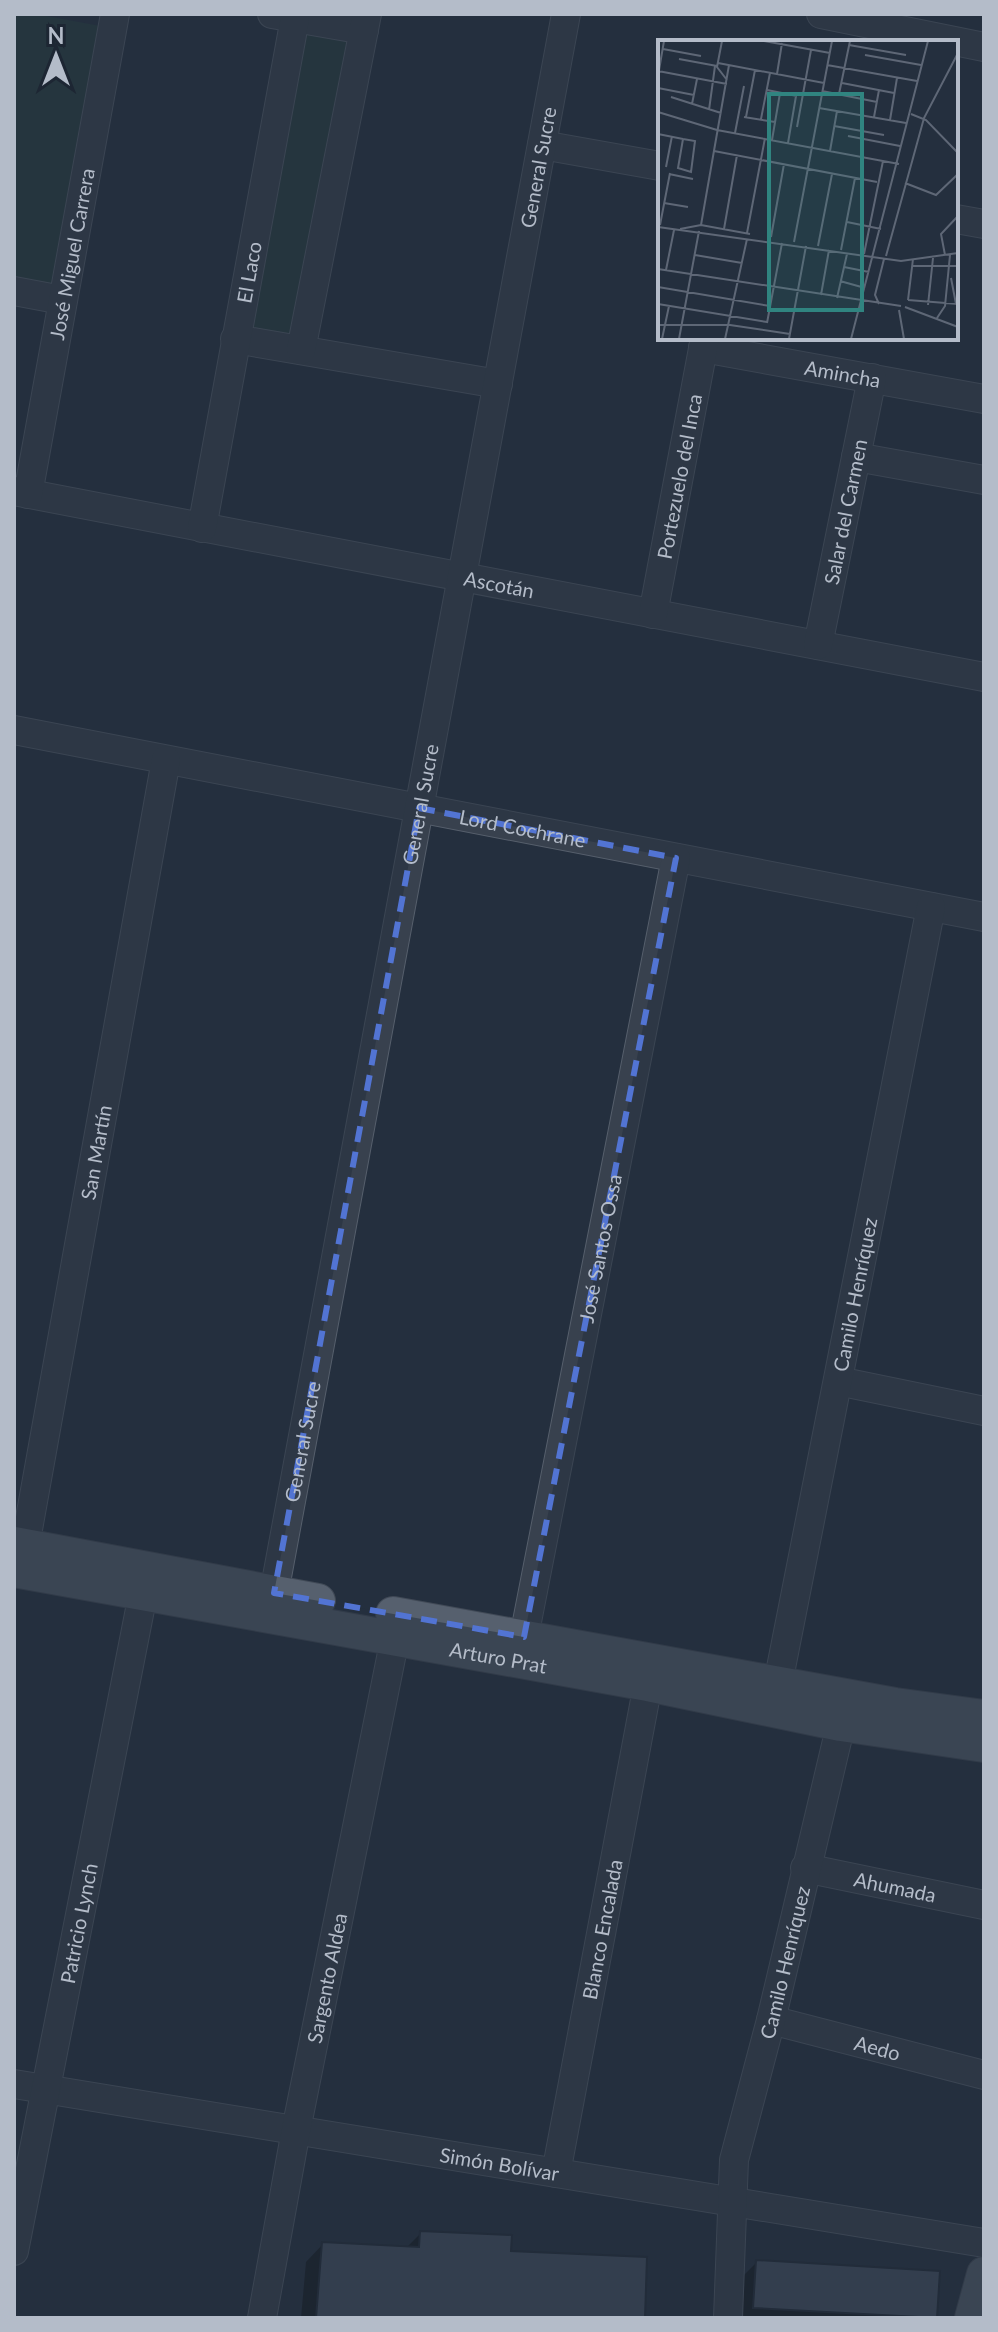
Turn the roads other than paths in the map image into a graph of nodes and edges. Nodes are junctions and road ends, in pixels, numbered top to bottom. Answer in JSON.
{"nodes":[{"id":1,"x":115,"y":14,"type":"edge"},
{"id":2,"x":566,"y":14,"type":"edge"},
{"id":3,"x":821,"y":14,"type":"edge"},
{"id":4,"x":284,"y":16,"type":"edge"},
{"id":5,"x":366,"y":22,"type":"edge"},
{"id":6,"x":949,"y":40,"type":"edge"},
{"id":7,"x":958,"y":42,"type":"edge"},
{"id":8,"x":984,"y":47,"type":"edge"},
{"id":9,"x":542,"y":145,"type":"junction"},
{"id":10,"x":658,"y":166,"type":"edge"},
{"id":11,"x":958,"y":219,"type":"edge"},
{"id":12,"x":984,"y":224,"type":"edge"},
{"id":13,"x":14,"y":291,"type":"edge"},
{"id":14,"x":62,"y":300,"type":"junction"},
{"id":15,"x":235,"y":339,"type":"junction"},
{"id":16,"x":704,"y":343,"type":"edge"},
{"id":17,"x":301,"y":350,"type":"junction"},
{"id":18,"x":872,"y":378,"type":"junction"},
{"id":19,"x":498,"y":384,"type":"junction"},
{"id":20,"x":984,"y":399,"type":"edge"},
{"id":21,"x":856,"y":457,"type":"junction"},
{"id":22,"x":984,"y":480,"type":"edge"},
{"id":23,"x":21,"y":492,"type":"edge"},
{"id":24,"x":202,"y":528,"type":"junction"},
{"id":25,"x":462,"y":577,"type":"junction"},
{"id":26,"x":653,"y":614,"type":"junction"},
{"id":27,"x":818,"y":645,"type":"junction"},
{"id":28,"x":984,"y":677,"type":"edge"},
{"id":29,"x":14,"y":730,"type":"edge"},
{"id":30,"x":166,"y":760,"type":"junction"},
{"id":31,"x":419,"y":808,"type":"junction"},
{"id":32,"x":676,"y":858,"type":"junction"},
{"id":33,"x":931,"y":907,"type":"junction"},
{"id":34,"x":984,"y":917,"type":"edge"},
{"id":35,"x":838,"y":1381,"type":"junction"},
{"id":36,"x":984,"y":1411,"type":"edge"},
{"id":37,"x":18,"y":1553,"type":"edge"},
{"id":38,"x":274,"y":1593,"type":"junction"},
{"id":39,"x":143,"y":1594,"type":"junction"},
{"id":40,"x":524,"y":1637,"type":"junction"},
{"id":41,"x":395,"y":1638,"type":"junction"},
{"id":42,"x":778,"y":1683,"type":"junction"},
{"id":43,"x":648,"y":1684,"type":"junction"},
{"id":44,"x":984,"y":1717,"type":"edge"},
{"id":45,"x":841,"y":1724,"type":"junction"},
{"id":46,"x":984,"y":1745,"type":"edge"},
{"id":47,"x":805,"y":1868,"type":"junction"},
{"id":48,"x":984,"y":1905,"type":"edge"},
{"id":49,"x":771,"y":2020,"type":"junction"},
{"id":50,"x":984,"y":2075,"type":"edge"},
{"id":51,"x":14,"y":2084,"type":"edge"},
{"id":52,"x":45,"y":2089,"type":"junction"},
{"id":53,"x":296,"y":2130,"type":"junction"},
{"id":54,"x":556,"y":2173,"type":"junction"},
{"id":55,"x":732,"y":2202,"type":"junction"},
{"id":56,"x":984,"y":2243,"type":"edge"},
{"id":57,"x":14,"y":2251,"type":"edge"},
{"id":58,"x":984,"y":2274,"type":"edge"},
{"id":59,"x":262,"y":2318,"type":"edge"},
{"id":60,"x":728,"y":2318,"type":"edge"},
{"id":61,"x":972,"y":2318,"type":"edge"}],
"edges":[{"from":1,"to":14,"type":"street","name":"José Miguel Carrera"},
{"from":2,"to":9,"type":"street","name":"General Sucre"},
{"from":3,"to":6,"type":"street"},
{"from":4,"to":5,"type":"street"},
{"from":4,"to":15,"type":"street","name":"El Laco"},
{"from":5,"to":17,"type":"street"},
{"from":7,"to":8,"type":"street"},
{"from":9,"to":10,"type":"street"},
{"from":9,"to":19,"type":"street","name":"General Sucre"},
{"from":11,"to":12,"type":"street"},
{"from":13,"to":14,"type":"street"},
{"from":14,"to":23,"type":"street","name":"José Miguel Carrera"},
{"from":15,"to":17,"type":"street"},
{"from":15,"to":24,"type":"street","name":"El Laco"},
{"from":16,"to":18,"type":"street","name":"Amincha"},
{"from":16,"to":26,"type":"street","name":"Portezuelo del Inca"},
{"from":17,"to":19,"type":"street"},
{"from":18,"to":20,"type":"street","name":"Amincha"},
{"from":18,"to":21,"type":"street","name":"Salar del Carmen"},
{"from":19,"to":25,"type":"street","name":"General Sucre"},
{"from":21,"to":22,"type":"street"},
{"from":21,"to":27,"type":"street","name":"Salar del Carmen"},
{"from":23,"to":24,"type":"street","name":"Ascotán"},
{"from":24,"to":25,"type":"street","name":"Ascotán"},
{"from":25,"to":26,"type":"street","name":"Ascotán"},
{"from":25,"to":31,"type":"street","name":"General Sucre"},
{"from":26,"to":27,"type":"street","name":"Ascotán"},
{"from":27,"to":28,"type":"street","name":"Ascotán"},
{"from":29,"to":30,"type":"street","name":"Lord Cochrane"},
{"from":30,"to":31,"type":"street","name":"Lord Cochrane"},
{"from":30,"to":37,"type":"street","name":"San Martín"},
{"from":31,"to":32,"type":"street","name":"Lord Cochrane"},
{"from":31,"to":38,"type":"street","name":"General Sucre"},
{"from":32,"to":33,"type":"street","name":"Lord Cochrane"},
{"from":32,"to":40,"type":"street","name":"José Santos Ossa"},
{"from":33,"to":34,"type":"street","name":"Lord Cochrane"},
{"from":33,"to":35,"type":"street","name":"Camilo Henríquez"},
{"from":35,"to":36,"type":"street"},
{"from":35,"to":42,"type":"street","name":"Camilo Henríquez"},
{"from":37,"to":38,"type":"main road","name":"Arturo Prat"},
{"from":37,"to":39,"type":"main road","name":"Arturo Prat"},
{"from":38,"to":40,"type":"main road","name":"Arturo Prat"},
{"from":39,"to":41,"type":"main road","name":"Arturo Prat"},
{"from":39,"to":52,"type":"street","name":"Patricio Lynch"},
{"from":40,"to":42,"type":"main road","name":"Arturo Prat"},
{"from":41,"to":43,"type":"main road","name":"Arturo Prat"},
{"from":41,"to":53,"type":"street","name":"Sargento Aldea"},
{"from":42,"to":44,"type":"main road","name":"Arturo Prat"},
{"from":43,"to":45,"type":"main road","name":"Arturo Prat"},
{"from":43,"to":54,"type":"street","name":"Blanco Encalada"},
{"from":45,"to":46,"type":"main road","name":"Arturo Prat"},
{"from":45,"to":47,"type":"street","name":"Camilo Henríquez"},
{"from":47,"to":48,"type":"street","name":"Ahumada"},
{"from":47,"to":49,"type":"street","name":"Camilo Henríquez"},
{"from":49,"to":50,"type":"street","name":"Aedo"},
{"from":49,"to":55,"type":"street","name":"Camilo Henríquez"},
{"from":51,"to":52,"type":"street","name":"Simón Bolívar"},
{"from":52,"to":53,"type":"street","name":"Simón Bolívar"},
{"from":52,"to":57,"type":"street","name":"Patricio Lynch"},
{"from":53,"to":54,"type":"street","name":"Simón Bolívar"},
{"from":53,"to":59,"type":"street","name":"Sargento Aldea"},
{"from":54,"to":55,"type":"street","name":"Simón Bolívar"},
{"from":55,"to":56,"type":"street","name":"Simón Bolívar"},
{"from":55,"to":60,"type":"street","name":"Camilo Henríquez"},
{"from":58,"to":61,"type":"main road"}]}
